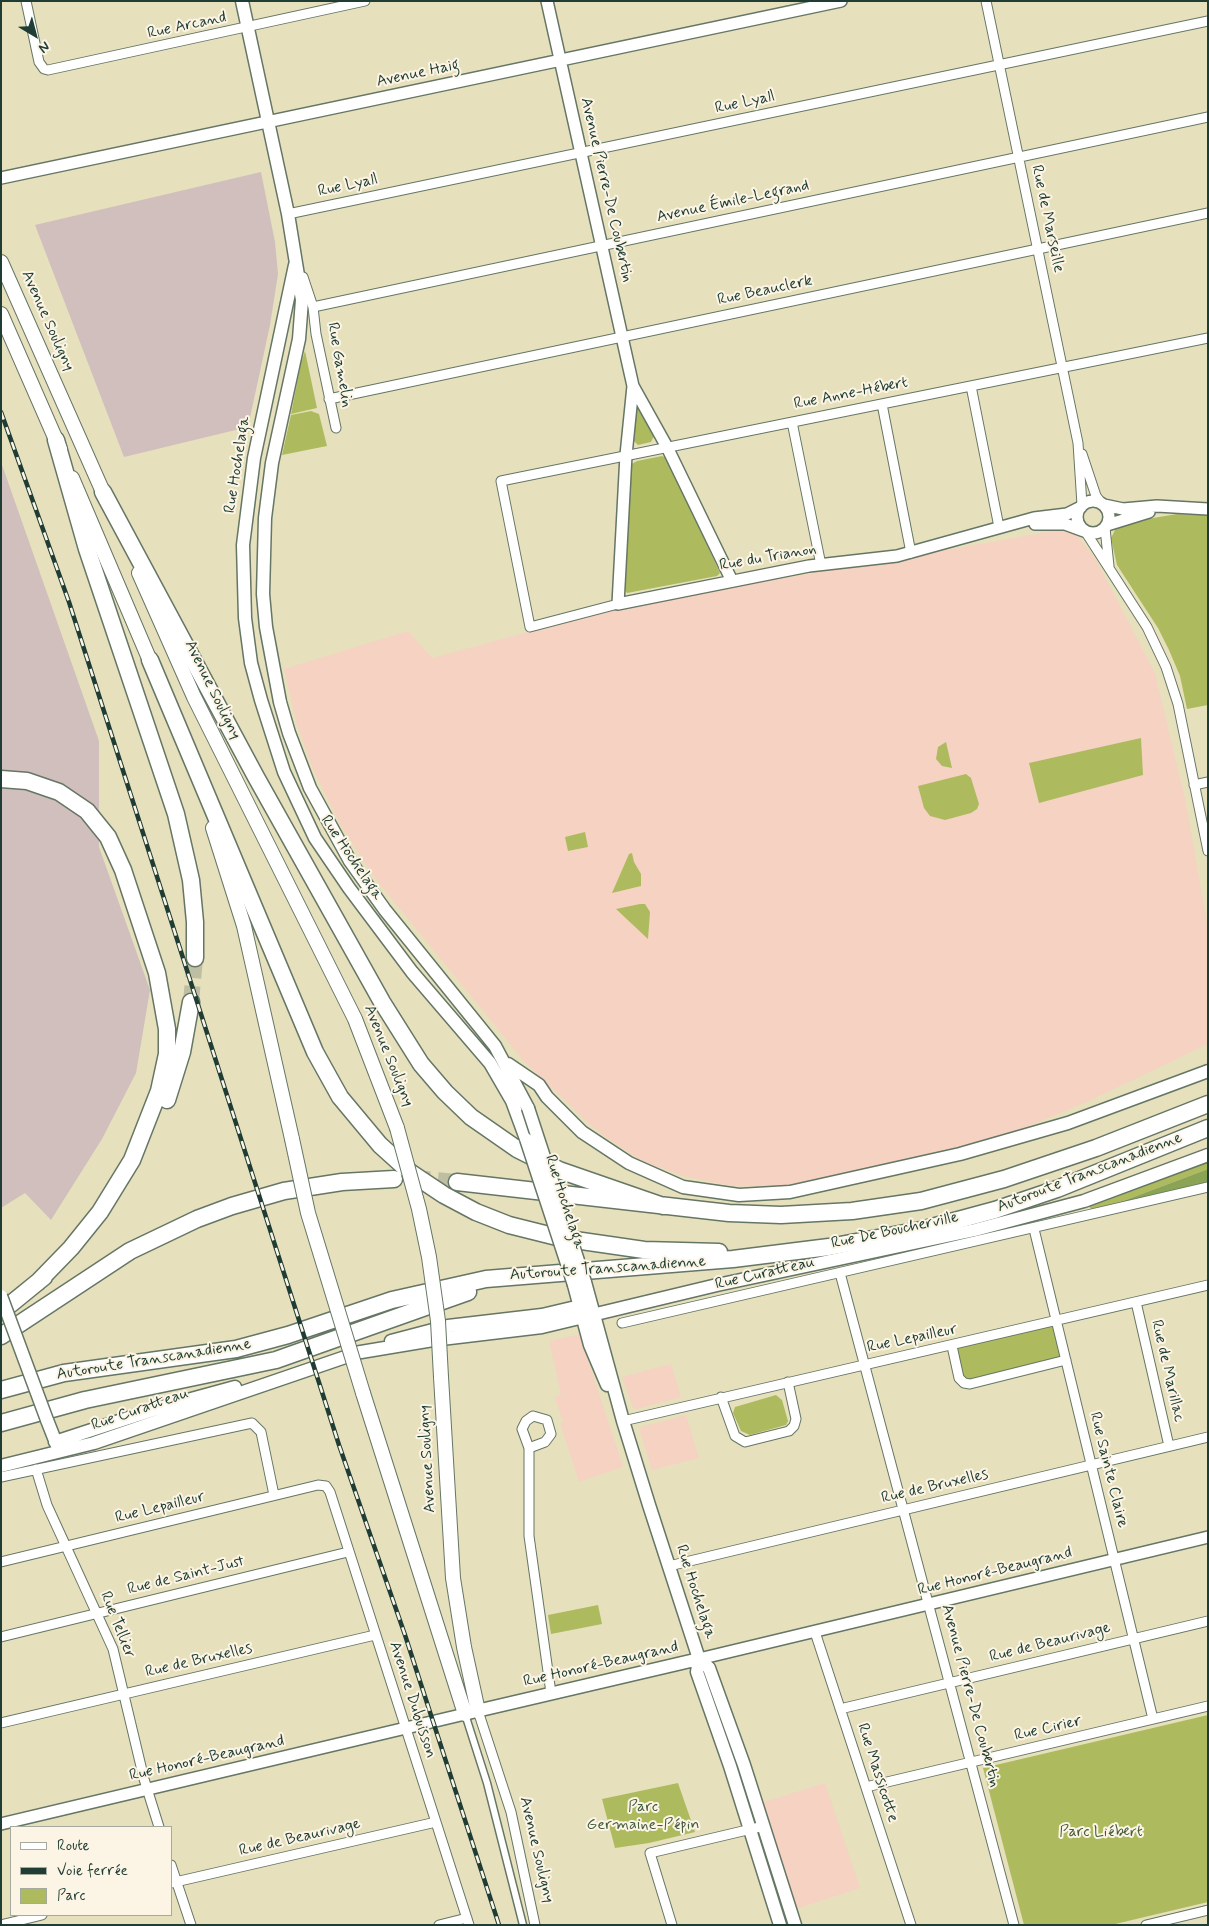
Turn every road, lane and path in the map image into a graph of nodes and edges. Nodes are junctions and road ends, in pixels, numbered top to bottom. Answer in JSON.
{"nodes":[{"id":1,"x":26,"y":1,"type":"edge"},
{"id":2,"x":242,"y":1,"type":"edge"},
{"id":3,"x":365,"y":1,"type":"edge"},
{"id":4,"x":547,"y":1,"type":"edge"},
{"id":5,"x":841,"y":1,"type":"edge"},
{"id":6,"x":986,"y":1,"type":"edge"},
{"id":7,"x":1208,"y":21,"type":"edge"},
{"id":8,"x":248,"y":27,"type":"junction"},
{"id":9,"x":560,"y":61,"type":"junction"},
{"id":10,"x":999,"y":65,"type":"junction"},
{"id":11,"x":1208,"y":117,"type":"edge"},
{"id":12,"x":268,"y":122,"type":"junction"},
{"id":13,"x":581,"y":153,"type":"junction"},
{"id":14,"x":1019,"y":156,"type":"junction"},
{"id":15,"x":1,"y":178,"type":"edge"},
{"id":16,"x":1208,"y":213,"type":"edge"},
{"id":17,"x":288,"y":214,"type":"junction"},
{"id":18,"x":601,"y":245,"type":"junction"},
{"id":19,"x":1038,"y":249,"type":"junction"},
{"id":20,"x":296,"y":260,"type":"junction"},
{"id":21,"x":1,"y":262,"type":"edge"},
{"id":22,"x":313,"y":306,"type":"junction"},
{"id":23,"x":1,"y":314,"type":"edge"},
{"id":24,"x":622,"y":337,"type":"junction"},
{"id":25,"x":1208,"y":338,"type":"edge"},
{"id":26,"x":1062,"y":366,"type":"junction"},
{"id":27,"x":632,"y":386,"type":"junction"},
{"id":28,"x":971,"y":386,"type":"junction"},
{"id":29,"x":329,"y":399,"type":"junction"},
{"id":30,"x":882,"y":404,"type":"junction"},
{"id":31,"x":792,"y":422,"type":"junction"},
{"id":32,"x":336,"y":428,"type":"dead end"},
{"id":33,"x":56,"y":440,"type":"junction"},
{"id":34,"x":1078,"y":443,"type":"junction"},
{"id":35,"x":667,"y":447,"type":"junction"},
{"id":36,"x":626,"y":455,"type":"junction"},
{"id":37,"x":103,"y":492,"type":"junction"},
{"id":38,"x":1103,"y":505,"type":"junction"},
{"id":39,"x":1081,"y":506,"type":"junction"},
{"id":40,"x":1175,"y":507,"type":"junction"},
{"id":41,"x":1208,"y":509,"type":"edge"},
{"id":42,"x":1013,"y":524,"type":"junction"},
{"id":43,"x":1106,"y":526,"type":"junction"},
{"id":44,"x":999,"y":527,"type":"junction"},
{"id":45,"x":1084,"y":531,"type":"junction"},
{"id":46,"x":911,"y":553,"type":"junction"},
{"id":47,"x":821,"y":565,"type":"junction"},
{"id":48,"x":1110,"y":571,"type":"junction"},
{"id":49,"x":732,"y":581,"type":"junction"},
{"id":50,"x":618,"y":604,"type":"junction"},
{"id":51,"x":530,"y":627,"type":"joint"},
{"id":52,"x":150,"y":660,"type":"junction"},
{"id":53,"x":1,"y":779,"type":"edge"},
{"id":54,"x":1208,"y":782,"type":"edge"},
{"id":55,"x":1194,"y":785,"type":"junction"},
{"id":56,"x":1208,"y":852,"type":"edge"},
{"id":57,"x":195,"y":958,"type":"tunnel mouth"},
{"id":58,"x":191,"y":1002,"type":"tunnel mouth"},
{"id":59,"x":506,"y":1063,"type":"junction"},
{"id":60,"x":1208,"y":1071,"type":"edge"},
{"id":61,"x":547,"y":1098,"type":"junction"},
{"id":62,"x":520,"y":1104,"type":"junction"},
{"id":63,"x":1208,"y":1104,"type":"edge"},
{"id":64,"x":1208,"y":1128,"type":"edge"},
{"id":65,"x":1208,"y":1155,"type":"edge"},
{"id":66,"x":394,"y":1179,"type":"dead end"},
{"id":67,"x":457,"y":1182,"type":"tunnel mouth"},
{"id":68,"x":1208,"y":1187,"type":"edge"},
{"id":69,"x":664,"y":1206,"type":"junction"},
{"id":70,"x":1034,"y":1229,"type":"junction"},
{"id":71,"x":774,"y":1254,"type":"junction"},
{"id":72,"x":840,"y":1273,"type":"junction"},
{"id":73,"x":584,"y":1279,"type":"junction"},
{"id":74,"x":37,"y":1282,"type":"junction"},
{"id":75,"x":1208,"y":1285,"type":"edge"},
{"id":76,"x":1,"y":1296,"type":"edge"},
{"id":77,"x":1136,"y":1302,"type":"junction"},
{"id":78,"x":1,"y":1312,"type":"edge"},
{"id":79,"x":586,"y":1313,"type":"junction"},
{"id":80,"x":1057,"y":1321,"type":"junction"},
{"id":81,"x":622,"y":1323,"type":"dead end"},
{"id":82,"x":1,"y":1336,"type":"edge"},
{"id":83,"x":952,"y":1346,"type":"junction"},
{"id":84,"x":1066,"y":1360,"type":"junction"},
{"id":85,"x":866,"y":1364,"type":"junction"},
{"id":86,"x":788,"y":1382,"type":"junction"},
{"id":87,"x":1,"y":1390,"type":"edge"},
{"id":88,"x":721,"y":1397,"type":"junction"},
{"id":89,"x":623,"y":1422,"type":"junction"},
{"id":90,"x":1,"y":1423,"type":"edge"},
{"id":91,"x":1208,"y":1437,"type":"edge"},
{"id":92,"x":1170,"y":1446,"type":"junction"},
{"id":93,"x":57,"y":1447,"type":"junction"},
{"id":94,"x":529,"y":1448,"type":"dead end"},
{"id":95,"x":1092,"y":1465,"type":"junction"},
{"id":96,"x":1,"y":1466,"type":"edge"},
{"id":97,"x":36,"y":1469,"type":"junction"},
{"id":98,"x":1,"y":1478,"type":"edge"},
{"id":99,"x":326,"y":1486,"type":"joint"},
{"id":100,"x":274,"y":1495,"type":"junction"},
{"id":101,"x":904,"y":1510,"type":"junction"},
{"id":102,"x":1208,"y":1537,"type":"edge"},
{"id":103,"x":65,"y":1546,"type":"junction"},
{"id":104,"x":348,"y":1552,"type":"junction"},
{"id":105,"x":1115,"y":1560,"type":"junction"},
{"id":106,"x":1,"y":1562,"type":"edge"},
{"id":107,"x":669,"y":1566,"type":"junction"},
{"id":108,"x":929,"y":1604,"type":"junction"},
{"id":109,"x":96,"y":1613,"type":"junction"},
{"id":110,"x":1208,"y":1621,"type":"edge"},
{"id":111,"x":814,"y":1632,"type":"junction"},
{"id":112,"x":375,"y":1635,"type":"junction"},
{"id":113,"x":1,"y":1637,"type":"edge"},
{"id":114,"x":1134,"y":1638,"type":"junction"},
{"id":115,"x":699,"y":1659,"type":"junction"},
{"id":116,"x":950,"y":1683,"type":"junction"},
{"id":117,"x":551,"y":1693,"type":"junction"},
{"id":118,"x":125,"y":1694,"type":"junction"},
{"id":119,"x":1208,"y":1706,"type":"edge"},
{"id":120,"x":840,"y":1709,"type":"junction"},
{"id":121,"x":472,"y":1712,"type":"junction"},
{"id":122,"x":1153,"y":1719,"type":"junction"},
{"id":123,"x":1,"y":1723,"type":"edge"},
{"id":124,"x":405,"y":1728,"type":"junction"},
{"id":125,"x":970,"y":1762,"type":"junction"},
{"id":126,"x":866,"y":1786,"type":"junction"},
{"id":127,"x":147,"y":1790,"type":"junction"},
{"id":128,"x":436,"y":1822,"type":"junction"},
{"id":129,"x":1,"y":1824,"type":"edge"},
{"id":130,"x":159,"y":1826,"type":"edge"},
{"id":131,"x":757,"y":1828,"type":"junction"},
{"id":132,"x":174,"y":1883,"type":"edge"},
{"id":133,"x":1208,"y":1910,"type":"edge"},
{"id":134,"x":38,"y":1916,"type":"edge"},
{"id":135,"x":468,"y":1922,"type":"edge"},
{"id":136,"x":1,"y":1925,"type":"edge"},
{"id":137,"x":191,"y":1925,"type":"edge"},
{"id":138,"x":439,"y":1925,"type":"edge"},
{"id":139,"x":523,"y":1925,"type":"edge"},
{"id":140,"x":535,"y":1925,"type":"edge"},
{"id":141,"x":672,"y":1925,"type":"edge"},
{"id":142,"x":780,"y":1925,"type":"edge"},
{"id":143,"x":794,"y":1925,"type":"edge"},
{"id":144,"x":911,"y":1925,"type":"edge"},
{"id":145,"x":1014,"y":1925,"type":"edge"},
{"id":146,"x":1146,"y":1925,"type":"edge"}],
"edges":[{"from":1,"to":8,"type":"street","name":"Rue Arcand"},
{"from":2,"to":8,"type":"main road","name":"Rue Hochelaga"},
{"from":3,"to":8,"type":"street","name":"Rue Arcand"},
{"from":4,"to":9,"type":"street","name":"Avenue Pierre-De Coubertin"},
{"from":5,"to":9,"type":"street","name":"Avenue Haig"},
{"from":6,"to":10,"type":"street","name":"Rue de Marseille"},
{"from":7,"to":10,"type":"street","name":"Rue Lyall"},
{"from":8,"to":12,"type":"main road","name":"Rue Hochelaga"},
{"from":9,"to":12,"type":"street","name":"Avenue Haig"},
{"from":9,"to":13,"type":"street","name":"Avenue Pierre-De Coubertin"},
{"from":10,"to":13,"type":"street","name":"Rue Lyall"},
{"from":10,"to":14,"type":"street","name":"Rue de Marseille"},
{"from":11,"to":14,"type":"street","name":"Avenue Émile-Legrand"},
{"from":12,"to":15,"type":"street","name":"Avenue Haig"},
{"from":12,"to":17,"type":"main road","name":"Rue Hochelaga"},
{"from":13,"to":17,"type":"street","name":"Rue Lyall"},
{"from":13,"to":18,"type":"street","name":"Avenue Pierre-De Coubertin"},
{"from":14,"to":18,"type":"street","name":"Avenue Émile-Legrand"},
{"from":14,"to":19,"type":"street","name":"Rue de Marseille"},
{"from":16,"to":19,"type":"street","name":"Rue Beauclerk"},
{"from":17,"to":20,"type":"main road","name":"Rue Hochelaga"},
{"from":18,"to":22,"type":"street","name":"Avenue Émile-Legrand"},
{"from":18,"to":24,"type":"street","name":"Avenue Pierre-De Coubertin"},
{"from":19,"to":24,"type":"street","name":"Rue Beauclerk"},
{"from":19,"to":26,"type":"street","name":"Rue de Marseille"},
{"from":20,"to":22,"type":"street"},
{"from":20,"to":59,"type":"main road","name":"Rue Hochelaga"},
{"from":20,"to":62,"type":"main road","name":"Rue Hochelaga"},
{"from":21,"to":37,"type":"highway","name":"Avenue Souligny"},
{"from":22,"to":29,"type":"street","name":"Rue Gamelin"},
{"from":23,"to":33,"type":"highway","name":"Avenue Souligny"},
{"from":24,"to":27,"type":"street","name":"Avenue Pierre-De Coubertin"},
{"from":24,"to":29,"type":"street","name":"Rue Beauclerk"},
{"from":25,"to":26,"type":"street","name":"Rue Anne-Hébert"},
{"from":26,"to":28,"type":"street","name":"Rue Anne-Hébert"},
{"from":26,"to":34,"type":"street","name":"Rue de Marseille"},
{"from":27,"to":35,"type":"street","name":"Avenue Pierre-De Coubertin"},
{"from":27,"to":36,"type":"street","name":"Avenue Pierre-De Coubertin"},
{"from":28,"to":30,"type":"street","name":"Rue Anne-Hébert"},
{"from":28,"to":44,"type":"street"},
{"from":29,"to":32,"type":"street","name":"Rue Gamelin"},
{"from":30,"to":31,"type":"street","name":"Rue Anne-Hébert"},
{"from":30,"to":46,"type":"street"},
{"from":31,"to":35,"type":"street","name":"Rue Anne-Hébert"},
{"from":31,"to":47,"type":"street"},
{"from":33,"to":52,"type":"highway","name":"Avenue Souligny"},
{"from":33,"to":57,"type":"highway"},
{"from":34,"to":38,"type":"street","name":"Rue de Marseille"},
{"from":34,"to":39,"type":"street","name":"Rue de Marseille"},
{"from":35,"to":36,"type":"street","name":"Rue Anne-Hébert"},
{"from":35,"to":49,"type":"street","name":"Avenue Pierre-De Coubertin"},
{"from":36,"to":50,"type":"street","name":"Avenue Pierre-De Coubertin"},
{"from":36,"to":51,"type":"street","name":"Rue Anne-Hébert"},
{"from":37,"to":69,"type":"highway"},
{"from":37,"to":121,"type":"highway","name":"Avenue Souligny","bridge":true},
{"from":38,"to":39,"type":"street"},
{"from":38,"to":40,"type":"street"},
{"from":38,"to":43,"type":"street"},
{"from":39,"to":42,"type":"street","name":"Rue du Trianon"},
{"from":39,"to":45,"type":"street"},
{"from":40,"to":41,"type":"street"},
{"from":40,"to":43,"type":"street"},
{"from":42,"to":44,"type":"street","name":"Rue du Trianon"},
{"from":42,"to":45,"type":"street","name":"Rue du Trianon"},
{"from":43,"to":45,"type":"street"},
{"from":43,"to":48,"type":"street"},
{"from":44,"to":46,"type":"street","name":"Rue du Trianon"},
{"from":45,"to":48,"type":"street"},
{"from":46,"to":47,"type":"street","name":"Rue du Trianon"},
{"from":47,"to":49,"type":"street","name":"Rue du Trianon"},
{"from":48,"to":55,"type":"street"},
{"from":49,"to":50,"type":"street","name":"Rue du Trianon"},
{"from":50,"to":51,"type":"street","name":"Rue du Trianon"},
{"from":52,"to":71,"type":"highway"},
{"from":52,"to":121,"type":"highway","name":"Avenue Souligny","bridge":true},
{"from":53,"to":74,"type":"highway"},
{"from":54,"to":55,"type":"street"},
{"from":55,"to":56,"type":"street"},
{"from":58,"to":74,"type":"highway"},
{"from":59,"to":61,"type":"main road"},
{"from":59,"to":62,"type":"main road","name":"Rue Hochelaga"},
{"from":60,"to":61,"type":"main road"},
{"from":61,"to":62,"type":"main road"},
{"from":62,"to":73,"type":"main road","name":"Rue Hochelaga","bridge":true},
{"from":63,"to":69,"type":"highway","name":"Autoroute Transcanadienne"},
{"from":64,"to":71,"type":"highway","name":"Autoroute Transcanadienne"},
{"from":65,"to":79,"type":"main road","name":"Rue De Boucherville"},
{"from":66,"to":82,"type":"highway"},
{"from":67,"to":69,"type":"highway","name":"Autoroute Transcanadienne"},
{"from":68,"to":70,"type":"street","name":"Rue Curatteau"},
{"from":70,"to":72,"type":"street","name":"Rue Curatteau"},
{"from":70,"to":80,"type":"street","name":"Rue Sainte Claire"},
{"from":71,"to":73,"type":"highway","name":"Autoroute Transcanadienne"},
{"from":72,"to":81,"type":"street","name":"Rue Curatteau"},
{"from":72,"to":85,"type":"street","name":"Avenue Pierre-De Coubertin"},
{"from":73,"to":79,"type":"main road","name":"Rue Hochelaga"},
{"from":73,"to":87,"type":"highway","name":"Autoroute Transcanadienne"},
{"from":73,"to":90,"type":"highway"},
{"from":74,"to":78,"type":"highway"},
{"from":75,"to":77,"type":"street","name":"Rue Lepailleur"},
{"from":76,"to":93,"type":"main road","bridge":true},
{"from":77,"to":80,"type":"street","name":"Rue Lepailleur"},
{"from":77,"to":92,"type":"street","name":"Rue de Marillac"},
{"from":79,"to":89,"type":"main road","name":"Rue Hochelaga"},
{"from":79,"to":93,"type":"main road","name":"Rue Curatteau"},
{"from":80,"to":83,"type":"street","name":"Rue Lepailleur"},
{"from":80,"to":84,"type":"street","name":"Rue Sainte Claire"},
{"from":83,"to":84,"type":"street"},
{"from":83,"to":85,"type":"street","name":"Rue Lepailleur"},
{"from":84,"to":95,"type":"street","name":"Rue Sainte Claire"},
{"from":85,"to":86,"type":"street","name":"Rue Lepailleur"},
{"from":85,"to":101,"type":"street","name":"Avenue Pierre-De Coubertin"},
{"from":86,"to":88,"type":"street","name":"Rue Lepailleur"},
{"from":86,"to":88,"type":"street"},
{"from":88,"to":89,"type":"street","name":"Rue Lepailleur"},
{"from":89,"to":107,"type":"main road","name":"Rue Hochelaga"},
{"from":91,"to":92,"type":"street","name":"Rue de Bruxelles"},
{"from":92,"to":95,"type":"street","name":"Rue de Bruxelles"},
{"from":93,"to":96,"type":"main road","name":"Rue Curatteau"},
{"from":94,"to":117,"type":"street"},
{"from":95,"to":101,"type":"street","name":"Rue de Bruxelles"},
{"from":95,"to":105,"type":"street","name":"Rue Sainte Claire"},
{"from":97,"to":98,"type":"street","name":"Rue Curatteau"},
{"from":97,"to":100,"type":"street","name":"Rue Curatteau"},
{"from":97,"to":103,"type":"street","name":"Rue Tellier"},
{"from":99,"to":100,"type":"street","name":"Rue Lepailleur"},
{"from":99,"to":104,"type":"street","name":"Avenue Dubuisson"},
{"from":100,"to":103,"type":"street","name":"Rue Lepailleur"},
{"from":101,"to":107,"type":"street","name":"Rue de Bruxelles"},
{"from":101,"to":108,"type":"street","name":"Avenue Pierre-De Coubertin"},
{"from":102,"to":105,"type":"street","name":"Rue Honoré-Beaugrand"},
{"from":103,"to":106,"type":"street","name":"Rue Lepailleur"},
{"from":103,"to":109,"type":"street","name":"Rue Tellier"},
{"from":104,"to":109,"type":"street","name":"Rue de Saint-Just"},
{"from":104,"to":112,"type":"street","name":"Avenue Dubuisson"},
{"from":105,"to":108,"type":"street","name":"Rue Honoré-Beaugrand"},
{"from":105,"to":114,"type":"street","name":"Rue Sainte Claire"},
{"from":107,"to":115,"type":"main road","name":"Rue Hochelaga"},
{"from":108,"to":111,"type":"street","name":"Rue Honoré-Beaugrand"},
{"from":108,"to":116,"type":"street","name":"Avenue Pierre-De Coubertin"},
{"from":109,"to":113,"type":"street","name":"Rue de Saint-Just"},
{"from":109,"to":118,"type":"street","name":"Rue Tellier"},
{"from":110,"to":114,"type":"street","name":"Rue de Beaurivage"},
{"from":111,"to":115,"type":"street","name":"Rue Honoré-Beaugrand"},
{"from":111,"to":120,"type":"street","name":"Rue Massicotte"},
{"from":112,"to":118,"type":"street","name":"Rue de Bruxelles"},
{"from":112,"to":124,"type":"street","name":"Avenue Dubuisson"},
{"from":114,"to":116,"type":"street","name":"Rue de Beaurivage"},
{"from":114,"to":122,"type":"street","name":"Rue Sainte Claire"},
{"from":115,"to":117,"type":"main road","name":"Rue Honoré-Beaugrand"},
{"from":115,"to":131,"type":"main road","name":"Rue Hochelaga"},
{"from":116,"to":120,"type":"street","name":"Rue de Beaurivage"},
{"from":116,"to":125,"type":"street","name":"Avenue Pierre-De Coubertin"},
{"from":117,"to":121,"type":"main road","name":"Rue Honoré-Beaugrand"},
{"from":118,"to":123,"type":"street","name":"Rue de Bruxelles"},
{"from":118,"to":127,"type":"street","name":"Rue Tellier"},
{"from":119,"to":122,"type":"street","name":"Rue Cirier"},
{"from":120,"to":126,"type":"street","name":"Rue Massicotte"},
{"from":121,"to":124,"type":"street","name":"Rue Honoré-Beaugrand"},
{"from":121,"to":139,"type":"street","name":"Avenue Souligny"},
{"from":121,"to":140,"type":"street","name":"Avenue Souligny"},
{"from":122,"to":125,"type":"street","name":"Rue Cirier"},
{"from":124,"to":127,"type":"street","name":"Rue Honoré-Beaugrand"},
{"from":124,"to":128,"type":"street","name":"Avenue Dubuisson"},
{"from":125,"to":126,"type":"street","name":"Rue Cirier"},
{"from":125,"to":145,"type":"street","name":"Avenue Pierre-De Coubertin"},
{"from":126,"to":144,"type":"street","name":"Rue Massicotte"},
{"from":127,"to":129,"type":"street","name":"Rue Honoré-Beaugrand"},
{"from":127,"to":130,"type":"street","name":"Rue Tellier"},
{"from":128,"to":132,"type":"street","name":"Rue de Beaurivage"},
{"from":128,"to":135,"type":"street","name":"Avenue Dubuisson"},
{"from":131,"to":141,"type":"street"},
{"from":131,"to":142,"type":"main road","name":"Rue Hochelaga"},
{"from":131,"to":143,"type":"main road","name":"Rue Hochelaga"},
{"from":132,"to":137,"type":"street"},
{"from":133,"to":146,"type":"street"},
{"from":134,"to":136,"type":"street"},
{"from":135,"to":138,"type":"street"}]}
